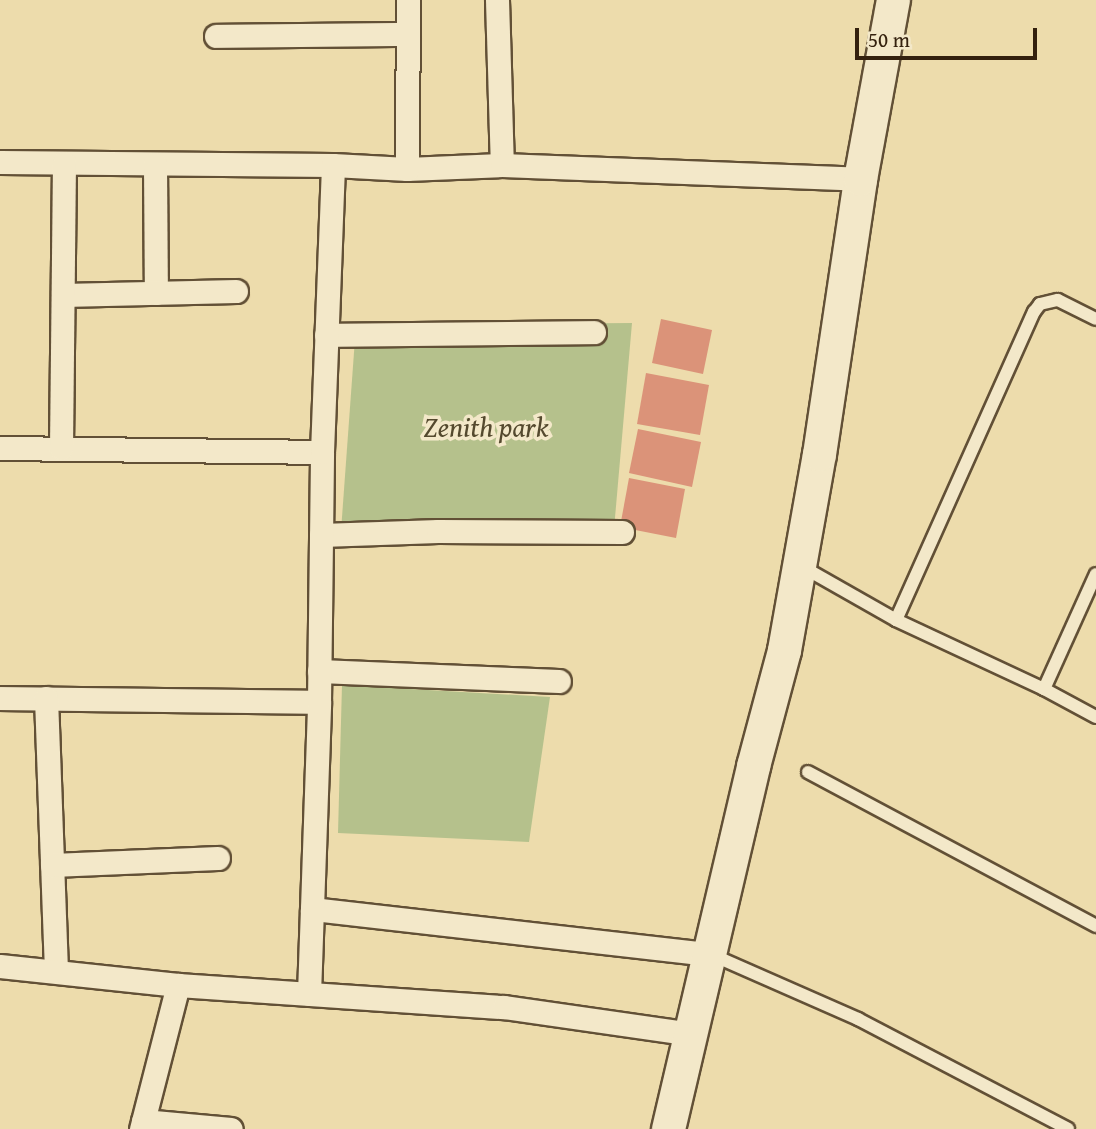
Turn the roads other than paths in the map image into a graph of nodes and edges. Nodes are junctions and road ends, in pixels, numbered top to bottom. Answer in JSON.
{"nodes":[{"id":1,"x":408,"y":0,"type":"edge"},
{"id":2,"x":497,"y":0,"type":"edge"},
{"id":3,"x":893,"y":0,"type":"edge"},
{"id":4,"x":408,"y":34,"type":"junction"},
{"id":5,"x":216,"y":36,"type":"dead end"},
{"id":6,"x":0,"y":162,"type":"edge"},
{"id":7,"x":64,"y":163,"type":"junction"},
{"id":8,"x":155,"y":164,"type":"junction"},
{"id":9,"x":333,"y":165,"type":"junction"},
{"id":10,"x":502,"y":165,"type":"junction"},
{"id":11,"x":407,"y":169,"type":"junction"},
{"id":12,"x":860,"y":180,"type":"junction"},
{"id":13,"x":236,"y":290,"type":"dead end"},
{"id":14,"x":156,"y":293,"type":"junction"},
{"id":15,"x":63,"y":295,"type":"junction"},
{"id":16,"x":1096,"y":319,"type":"edge"},
{"id":17,"x":594,"y":332,"type":"dead end"},
{"id":18,"x":326,"y":335,"type":"junction"},
{"id":19,"x":0,"y":448,"type":"edge"},
{"id":20,"x":61,"y":448,"type":"junction"},
{"id":21,"x":322,"y":452,"type":"junction"},
{"id":22,"x":622,"y":532,"type":"dead end"},
{"id":23,"x":321,"y":535,"type":"junction"},
{"id":24,"x":800,"y":565,"type":"junction"},
{"id":25,"x":1096,"y":574,"type":"edge"},
{"id":26,"x":896,"y":620,"type":"junction"},
{"id":27,"x":320,"y":671,"type":"junction"},
{"id":28,"x":559,"y":681,"type":"dead end"},
{"id":29,"x":1044,"y":689,"type":"junction"},
{"id":30,"x":0,"y":698,"type":"edge"},
{"id":31,"x":46,"y":698,"type":"junction"},
{"id":32,"x":319,"y":702,"type":"junction"},
{"id":33,"x":1096,"y":717,"type":"edge"},
{"id":34,"x":808,"y":772,"type":"dead end"},
{"id":35,"x":218,"y":858,"type":"dead end"},
{"id":36,"x":52,"y":865,"type":"junction"},
{"id":37,"x":312,"y":909,"type":"junction"},
{"id":38,"x":1096,"y":926,"type":"edge"},
{"id":39,"x":710,"y":954,"type":"junction"},
{"id":40,"x":0,"y":966,"type":"edge"},
{"id":41,"x":56,"y":971,"type":"junction"},
{"id":42,"x":178,"y":985,"type":"junction"},
{"id":43,"x":309,"y":994,"type":"junction"},
{"id":44,"x":692,"y":1034,"type":"junction"},
{"id":45,"x":142,"y":1125,"type":"edge"},
{"id":46,"x":231,"y":1129,"type":"edge"},
{"id":47,"x":668,"y":1129,"type":"edge"},
{"id":48,"x":1068,"y":1129,"type":"edge"}],
"edges":[{"from":1,"to":4,"type":"street"},
{"from":2,"to":10,"type":"street"},
{"from":3,"to":12,"type":"street"},
{"from":4,"to":5,"type":"street"},
{"from":4,"to":11,"type":"street"},
{"from":6,"to":7,"type":"street"},
{"from":7,"to":8,"type":"street"},
{"from":7,"to":15,"type":"street"},
{"from":8,"to":9,"type":"street"},
{"from":8,"to":14,"type":"street"},
{"from":9,"to":11,"type":"street"},
{"from":9,"to":18,"type":"street"},
{"from":10,"to":11,"type":"street"},
{"from":10,"to":12,"type":"street"},
{"from":12,"to":24,"type":"street"},
{"from":13,"to":14,"type":"street"},
{"from":14,"to":15,"type":"street"},
{"from":15,"to":20,"type":"street"},
{"from":16,"to":26,"type":"lane"},
{"from":17,"to":18,"type":"street"},
{"from":18,"to":21,"type":"street"},
{"from":19,"to":20,"type":"street"},
{"from":20,"to":21,"type":"street"},
{"from":21,"to":23,"type":"street"},
{"from":22,"to":23,"type":"street"},
{"from":23,"to":27,"type":"street"},
{"from":24,"to":26,"type":"lane"},
{"from":24,"to":39,"type":"street"},
{"from":25,"to":29,"type":"lane"},
{"from":26,"to":29,"type":"lane"},
{"from":27,"to":28,"type":"street"},
{"from":27,"to":32,"type":"street"},
{"from":29,"to":33,"type":"lane"},
{"from":30,"to":31,"type":"street"},
{"from":31,"to":32,"type":"street"},
{"from":31,"to":36,"type":"street"},
{"from":32,"to":37,"type":"street"},
{"from":34,"to":38,"type":"lane"},
{"from":35,"to":36,"type":"street"},
{"from":36,"to":41,"type":"street"},
{"from":37,"to":39,"type":"street"},
{"from":37,"to":43,"type":"street"},
{"from":39,"to":44,"type":"street"},
{"from":39,"to":48,"type":"lane"},
{"from":40,"to":41,"type":"street"},
{"from":41,"to":42,"type":"street"},
{"from":42,"to":43,"type":"street"},
{"from":42,"to":45,"type":"street"},
{"from":43,"to":44,"type":"street"},
{"from":44,"to":47,"type":"street"},
{"from":45,"to":46,"type":"street"}]}
